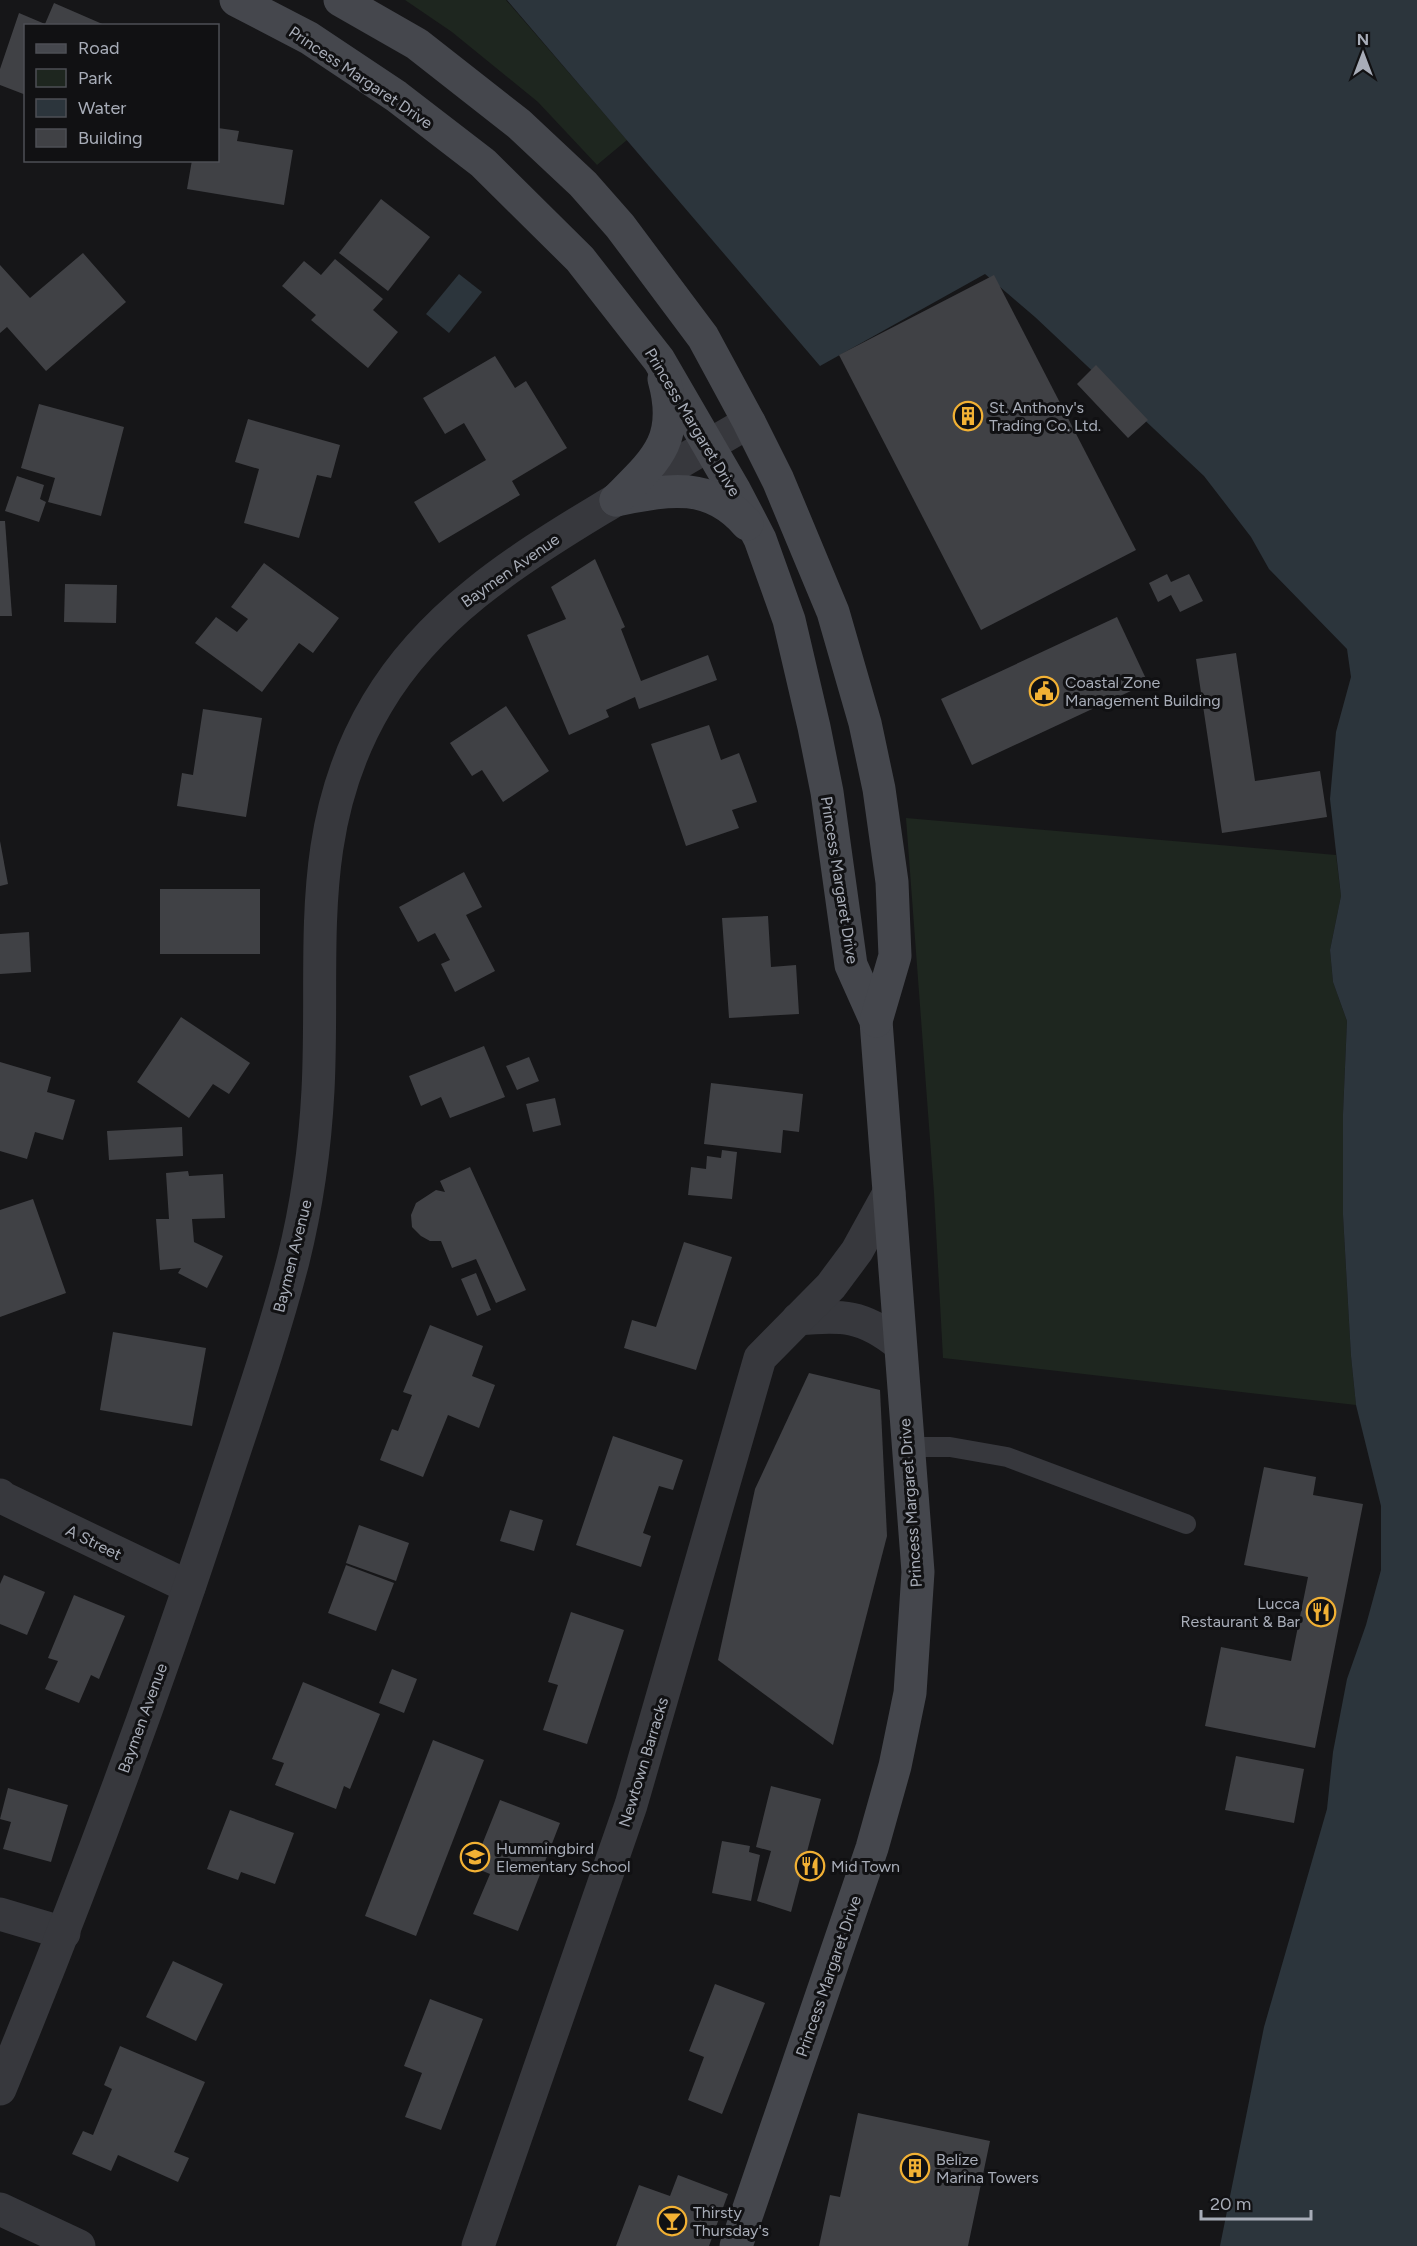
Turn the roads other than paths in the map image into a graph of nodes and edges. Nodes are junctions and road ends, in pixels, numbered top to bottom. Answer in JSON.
{"nodes":[{"id":1,"x":236,"y":0,"type":"edge"},
{"id":2,"x":340,"y":0,"type":"edge"},
{"id":3,"x":659,"y":360,"type":"junction"},
{"id":4,"x":749,"y":423,"type":"junction"},
{"id":5,"x":709,"y":446,"type":"junction"},
{"id":6,"x":616,"y":500,"type":"junction"},
{"id":7,"x":760,"y":539,"type":"junction"},
{"id":8,"x":876,"y":1021,"type":"junction"},
{"id":9,"x":888,"y":1193,"type":"junction"},
{"id":10,"x":798,"y":1319,"type":"junction"},
{"id":11,"x":899,"y":1344,"type":"junction"},
{"id":12,"x":908,"y":1447,"type":"junction"},
{"id":13,"x":0,"y":1495,"type":"edge"},
{"id":14,"x":1186,"y":1524,"type":"dead end"},
{"id":15,"x":189,"y":1587,"type":"junction"},
{"id":16,"x":0,"y":1914,"type":"edge"},
{"id":17,"x":64,"y":1934,"type":"junction"},
{"id":18,"x":0,"y":2089,"type":"edge"},
{"id":19,"x":0,"y":2209,"type":"edge"},
{"id":20,"x":80,"y":2246,"type":"edge"},
{"id":21,"x":478,"y":2246,"type":"edge"},
{"id":22,"x":736,"y":2246,"type":"edge"}],
"edges":[{"from":1,"to":3,"type":"main road","name":"Princess Margaret Drive"},
{"from":2,"to":4,"type":"main road","name":"Princess Margaret Drive"},
{"from":3,"to":5,"type":"main road","name":"Princess Margaret Drive"},
{"from":3,"to":6,"type":"main road"},
{"from":4,"to":5,"type":"street","name":"Baymen Avenue"},
{"from":4,"to":8,"type":"main road","name":"Princess Margaret Drive"},
{"from":5,"to":6,"type":"street","name":"Baymen Avenue"},
{"from":5,"to":7,"type":"main road","name":"Princess Margaret Drive"},
{"from":6,"to":7,"type":"main road"},
{"from":6,"to":15,"type":"street","name":"Baymen Avenue"},
{"from":7,"to":8,"type":"main road","name":"Princess Margaret Drive"},
{"from":8,"to":9,"type":"main road","name":"Princess Margaret Drive"},
{"from":9,"to":10,"type":"street","name":"Newtown Barracks"},
{"from":9,"to":11,"type":"main road","name":"Princess Margaret Drive"},
{"from":10,"to":11,"type":"street"},
{"from":10,"to":21,"type":"street","name":"Newtown Barracks"},
{"from":11,"to":12,"type":"main road","name":"Princess Margaret Drive"},
{"from":12,"to":14,"type":"lane"},
{"from":12,"to":22,"type":"main road","name":"Princess Margaret Drive"},
{"from":13,"to":15,"type":"street","name":"A Street"},
{"from":15,"to":17,"type":"street","name":"Baymen Avenue"},
{"from":16,"to":17,"type":"street"},
{"from":17,"to":18,"type":"street","name":"Baymen Avenue"},
{"from":19,"to":20,"type":"street"}]}
